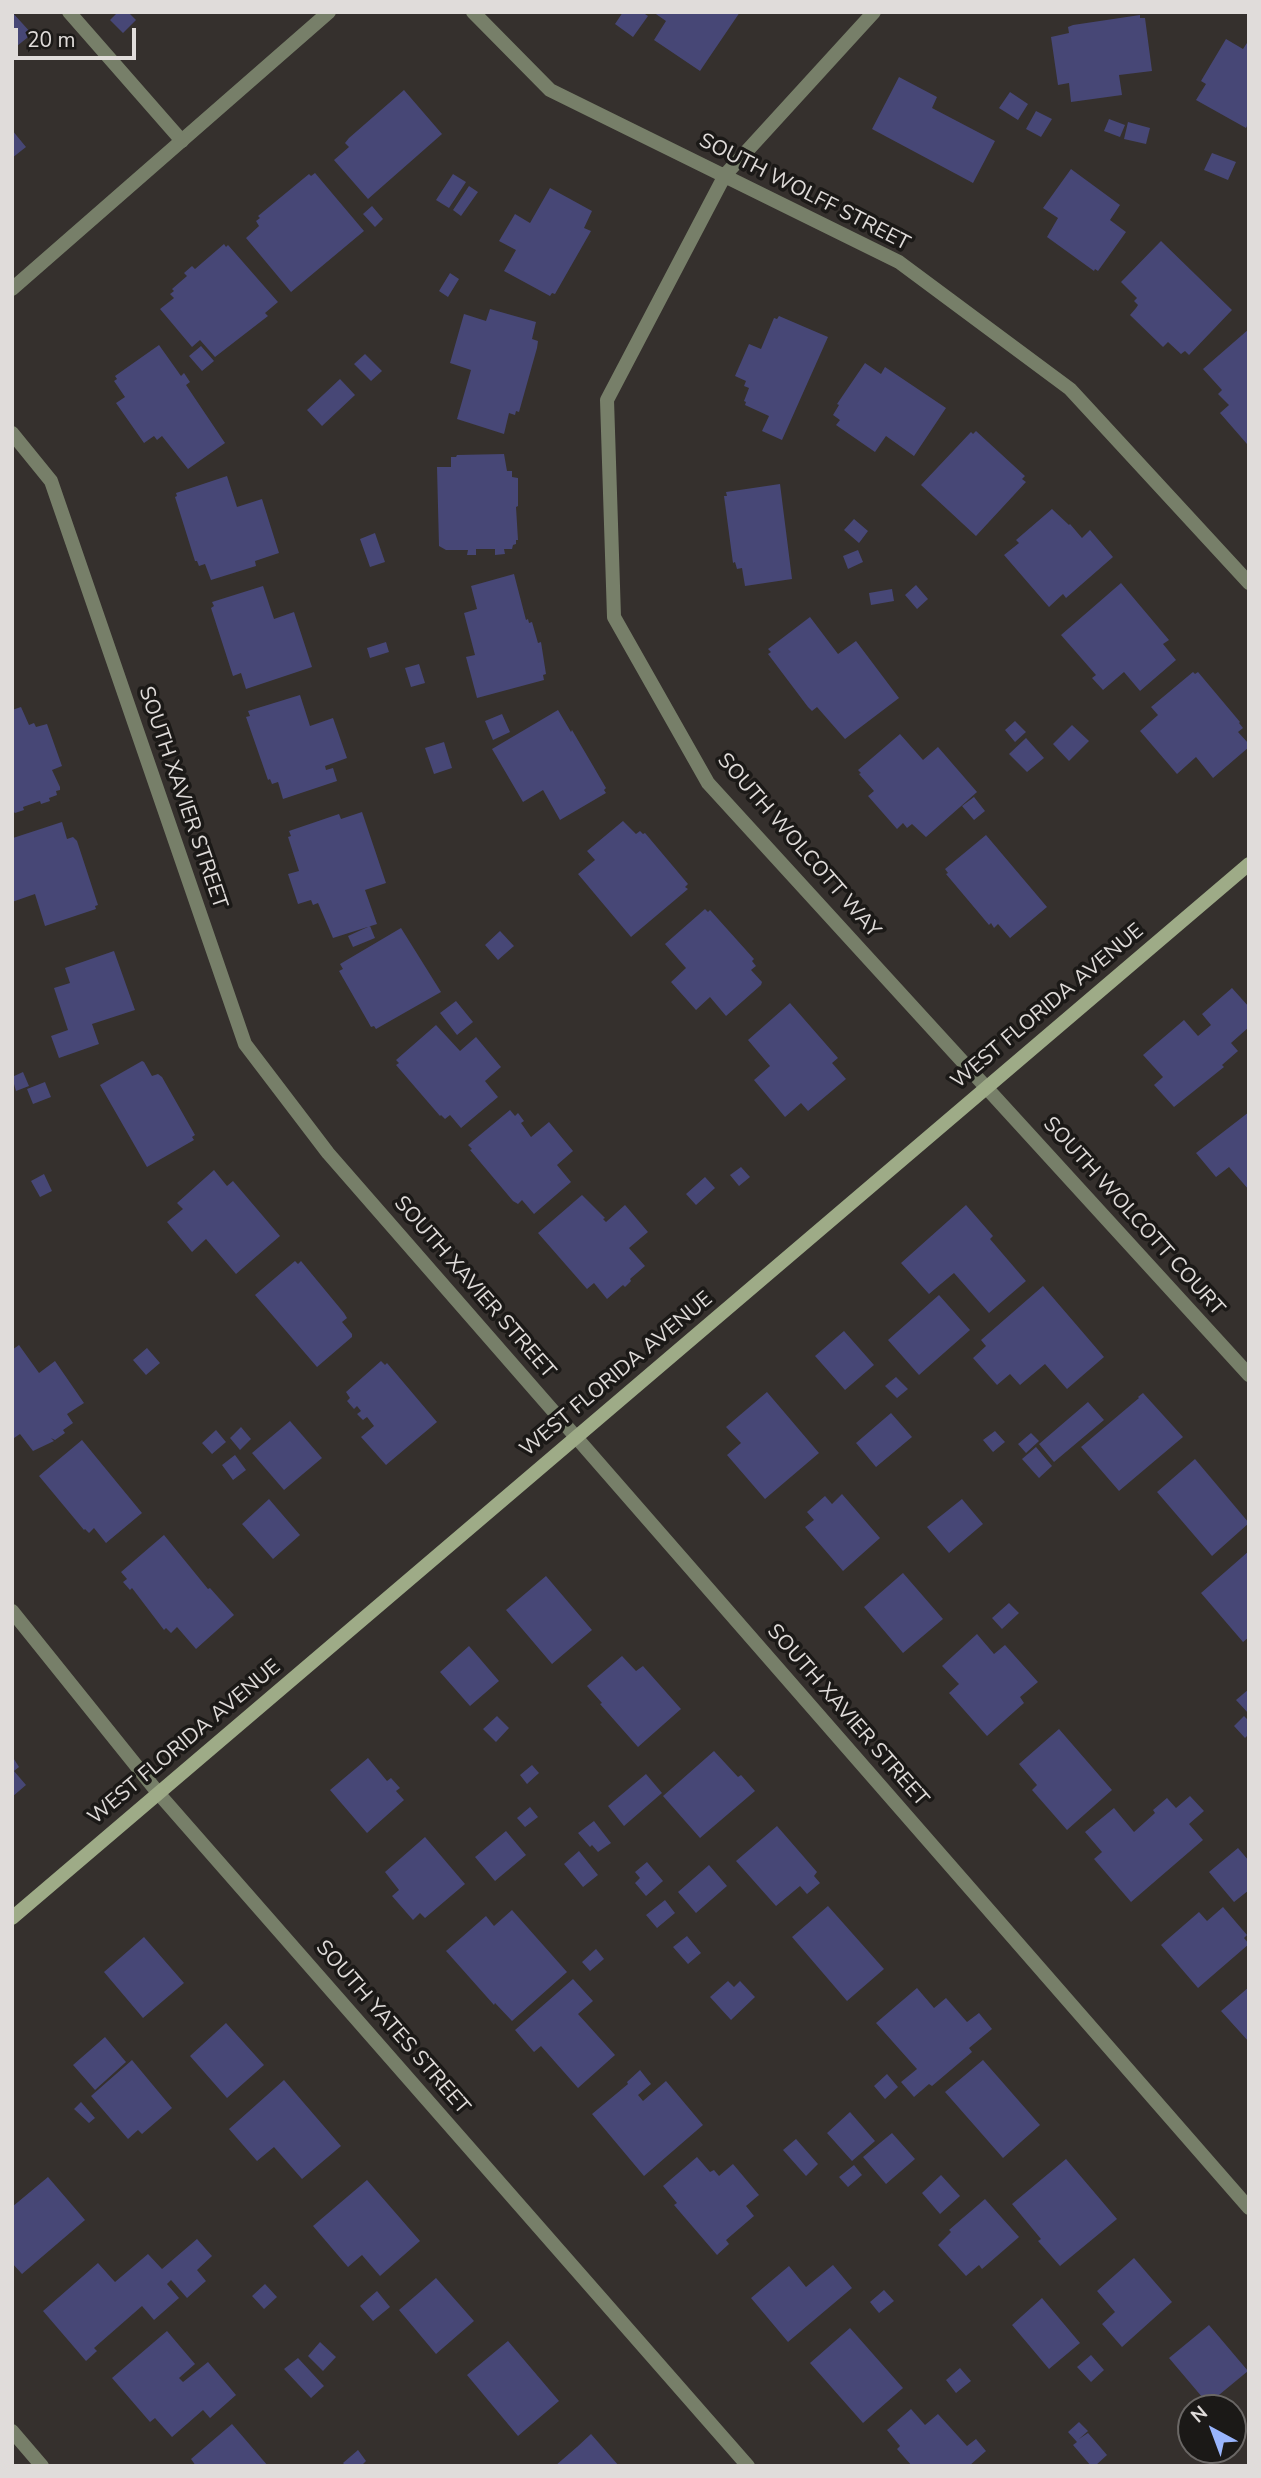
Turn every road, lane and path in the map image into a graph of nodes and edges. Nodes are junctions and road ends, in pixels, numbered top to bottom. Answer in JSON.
{"nodes":[{"id":1,"x":69,"y":12,"type":"edge"},
{"id":2,"x":329,"y":12,"type":"edge"},
{"id":3,"x":473,"y":12,"type":"edge"},
{"id":4,"x":874,"y":12,"type":"edge"},
{"id":5,"x":181,"y":141,"type":"junction"},
{"id":6,"x":724,"y":175,"type":"junction"},
{"id":7,"x":12,"y":289,"type":"edge"},
{"id":8,"x":12,"y":433,"type":"edge"},
{"id":9,"x":1249,"y":583,"type":"edge"},
{"id":10,"x":1249,"y":864,"type":"edge"},
{"id":11,"x":987,"y":1087,"type":"junction"},
{"id":12,"x":1249,"y":1375,"type":"edge"},
{"id":13,"x":577,"y":1437,"type":"junction"},
{"id":14,"x":12,"y":1611,"type":"edge"},
{"id":15,"x":159,"y":1794,"type":"junction"},
{"id":16,"x":12,"y":1918,"type":"edge"},
{"id":17,"x":1249,"y":2208,"type":"edge"},
{"id":18,"x":12,"y":2431,"type":"edge"},
{"id":19,"x":42,"y":2466,"type":"edge"},
{"id":20,"x":748,"y":2466,"type":"edge"}],
"edges":[{"from":1,"to":5,"type":"street"},
{"from":2,"to":5,"type":"street"},
{"from":3,"to":6,"type":"street","name":"SOUTH WOLFF STREET"},
{"from":4,"to":6,"type":"street","name":"SOUTH WOLCOTT WAY"},
{"from":5,"to":7,"type":"street"},
{"from":6,"to":9,"type":"street","name":"SOUTH WOLFF STREET"},
{"from":6,"to":11,"type":"street","name":"SOUTH WOLCOTT WAY"},
{"from":8,"to":13,"type":"street","name":"SOUTH XAVIER STREET"},
{"from":10,"to":11,"type":"street","name":"WEST FLORIDA AVENUE"},
{"from":11,"to":12,"type":"street","name":"SOUTH WOLCOTT COURT"},
{"from":11,"to":13,"type":"street","name":"WEST FLORIDA AVENUE"},
{"from":13,"to":15,"type":"street","name":"WEST FLORIDA AVENUE"},
{"from":13,"to":17,"type":"street","name":"SOUTH XAVIER STREET"},
{"from":14,"to":15,"type":"street","name":"SOUTH YATES STREET"},
{"from":15,"to":16,"type":"street","name":"WEST FLORIDA AVENUE"},
{"from":15,"to":20,"type":"street","name":"SOUTH YATES STREET"},
{"from":18,"to":19,"type":"street"}]}
